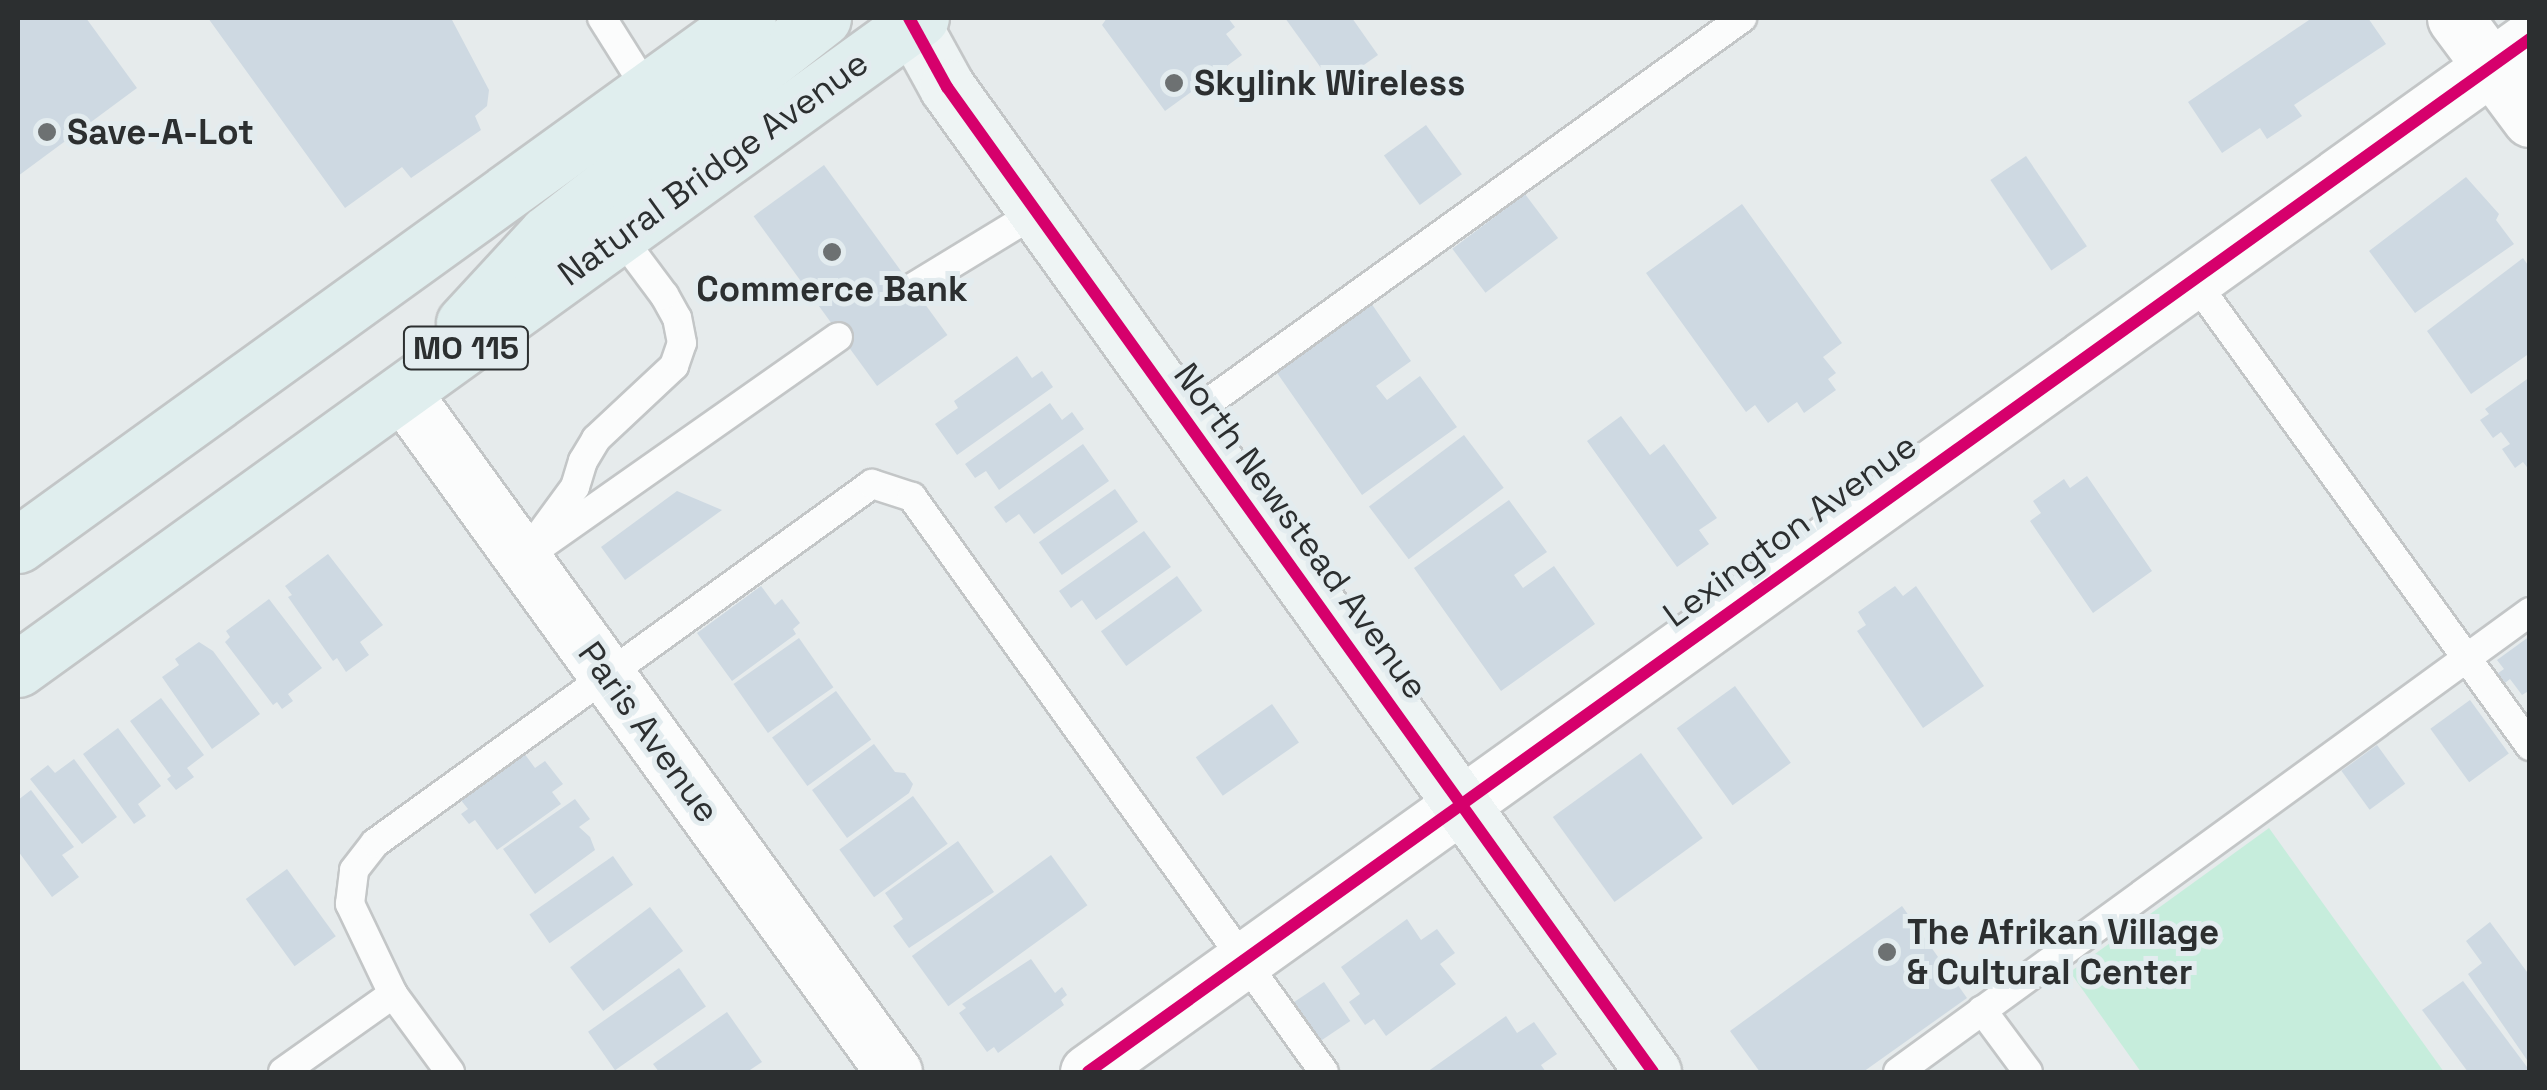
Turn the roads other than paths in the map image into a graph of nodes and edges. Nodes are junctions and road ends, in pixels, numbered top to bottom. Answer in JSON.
{"nodes":[{"id":1,"x":602,"y":18,"type":"edge"},
{"id":2,"x":748,"y":18,"type":"edge"},
{"id":3,"x":824,"y":18,"type":"edge"},
{"id":4,"x":1742,"y":18,"type":"edge"},
{"id":5,"x":2455,"y":18,"type":"edge"},
{"id":6,"x":913,"y":19,"type":"edge"},
{"id":7,"x":2511,"y":53,"type":"edge"},
{"id":8,"x":648,"y":91,"type":"junction"},
{"id":9,"x":2530,"y":119,"type":"edge"},
{"id":10,"x":1036,"y":213,"type":"junction"},
{"id":11,"x":620,"y":236,"type":"junction"},
{"id":12,"x":2193,"y":279,"type":"junction"},
{"id":13,"x":912,"y":288,"type":"dead end"},
{"id":14,"x":838,"y":336,"type":"dead end"},
{"id":15,"x":403,"y":393,"type":"junction"},
{"id":16,"x":1184,"y":420,"type":"junction"},
{"id":17,"x":18,"y":545,"type":"edge"},
{"id":18,"x":523,"y":558,"type":"junction"},
{"id":19,"x":2530,"y":612,"type":"edge"},
{"id":20,"x":2468,"y":656,"type":"junction"},
{"id":21,"x":18,"y":668,"type":"edge"},
{"id":22,"x":608,"y":676,"type":"junction"},
{"id":23,"x":2530,"y":746,"type":"edge"},
{"id":24,"x":1460,"y":803,"type":"junction"},
{"id":25,"x":1244,"y":959,"type":"junction"},
{"id":26,"x":393,"y":994,"type":"junction"},
{"id":27,"x":1982,"y":1010,"type":"junction"},
{"id":28,"x":283,"y":1072,"type":"edge"},
{"id":29,"x":450,"y":1072,"type":"edge"},
{"id":30,"x":894,"y":1072,"type":"edge"},
{"id":31,"x":1088,"y":1072,"type":"edge"},
{"id":32,"x":1324,"y":1072,"type":"edge"},
{"id":33,"x":1653,"y":1072,"type":"edge"},
{"id":34,"x":1898,"y":1072,"type":"edge"},
{"id":35,"x":2028,"y":1072,"type":"edge"}],
"edges":[{"from":1,"to":8,"type":"lane"},
{"from":2,"to":8,"type":"main road"},
{"from":3,"to":15,"type":"main road"},
{"from":4,"to":16,"type":"lane"},
{"from":5,"to":7,"type":"street"},
{"from":6,"to":10,"type":"street","name":"North Newstead Avenue"},
{"from":6,"to":11,"type":"main road","name":"Natural Bridge Avenue","number":"MO 115"},
{"from":7,"to":9,"type":"street"},
{"from":7,"to":12,"type":"street","name":"Lexington Avenue"},
{"from":8,"to":17,"type":"main road"},
{"from":10,"to":13,"type":"lane"},
{"from":10,"to":16,"type":"street","name":"North Newstead Avenue"},
{"from":11,"to":15,"type":"main road","name":"Natural Bridge Avenue","number":"MO 115"},
{"from":11,"to":18,"type":"lane"},
{"from":12,"to":20,"type":"lane"},
{"from":12,"to":24,"type":"street","name":"Lexington Avenue"},
{"from":14,"to":18,"type":"lane"},
{"from":15,"to":18,"type":"street","name":"Paris Avenue"},
{"from":15,"to":21,"type":"main road","name":"Natural Bridge Avenue","number":"MO 115"},
{"from":16,"to":24,"type":"street","name":"North Newstead Avenue"},
{"from":18,"to":22,"type":"street","name":"Paris Avenue"},
{"from":19,"to":20,"type":"lane"},
{"from":20,"to":23,"type":"lane"},
{"from":20,"to":27,"type":"lane"},
{"from":22,"to":25,"type":"lane"},
{"from":22,"to":26,"type":"lane"},
{"from":22,"to":30,"type":"street","name":"Paris Avenue"},
{"from":24,"to":25,"type":"street","name":"Lexington Avenue"},
{"from":24,"to":33,"type":"street","name":"North Newstead Avenue"},
{"from":25,"to":31,"type":"street","name":"Lexington Avenue"},
{"from":25,"to":32,"type":"lane"},
{"from":26,"to":28,"type":"lane"},
{"from":26,"to":29,"type":"lane"},
{"from":27,"to":34,"type":"lane"},
{"from":27,"to":35,"type":"lane"}]}
